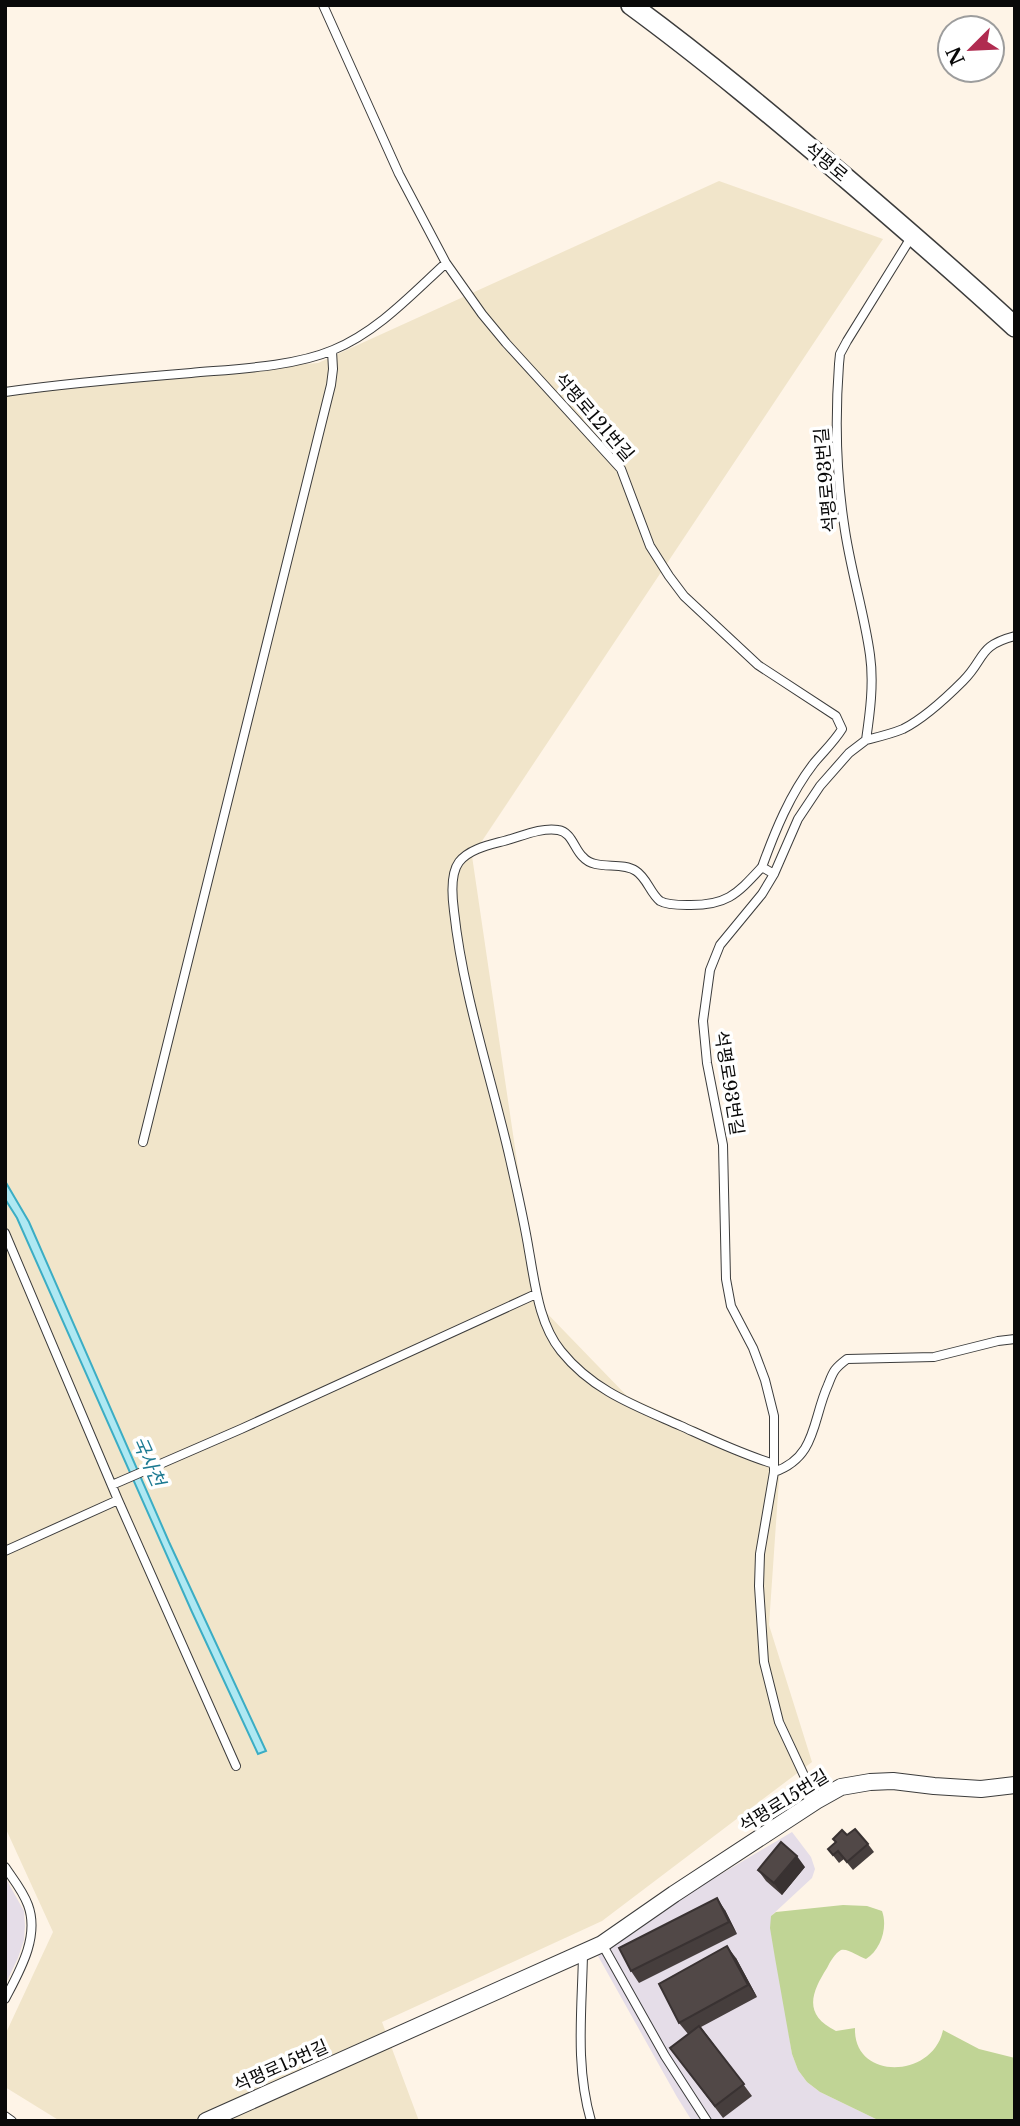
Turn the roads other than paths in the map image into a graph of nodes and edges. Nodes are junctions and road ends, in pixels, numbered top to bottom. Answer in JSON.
{"nodes":[{"id":1,"x":323,"y":5,"type":"edge"},
{"id":2,"x":631,"y":5,"type":"edge"},
{"id":3,"x":912,"y":235,"type":"junction"},
{"id":4,"x":446,"y":263,"type":"junction"},
{"id":5,"x":1015,"y":327,"type":"edge"},
{"id":6,"x":332,"y":351,"type":"junction"},
{"id":7,"x":5,"y":392,"type":"edge"},
{"id":8,"x":1015,"y":636,"type":"edge"},
{"id":9,"x":866,"y":740,"type":"junction"},
{"id":10,"x":832,"y":744,"type":"junction"},
{"id":11,"x":849,"y":753,"type":"junction"},
{"id":12,"x":762,"y":867,"type":"junction"},
{"id":13,"x":774,"y":874,"type":"junction"},
{"id":14,"x":143,"y":1142,"type":"dead end"},
{"id":15,"x":5,"y":1233,"type":"edge"},
{"id":16,"x":537,"y":1294,"type":"junction"},
{"id":17,"x":1015,"y":1339,"type":"edge"},
{"id":18,"x":774,"y":1468,"type":"junction"},
{"id":19,"x":116,"y":1483,"type":"junction"},
{"id":20,"x":118,"y":1500,"type":"junction"},
{"id":21,"x":5,"y":1550,"type":"edge"},
{"id":22,"x":236,"y":1766,"type":"dead end"},
{"id":23,"x":1015,"y":1785,"type":"edge"},
{"id":24,"x":816,"y":1801,"type":"junction"},
{"id":25,"x":5,"y":1867,"type":"edge"},
{"id":26,"x":602,"y":1944,"type":"junction"},
{"id":27,"x":583,"y":1954,"type":"junction"},
{"id":28,"x":5,"y":1999,"type":"edge"},
{"id":29,"x":5,"y":2116,"type":"edge"},
{"id":30,"x":12,"y":2121,"type":"edge"},
{"id":31,"x":206,"y":2121,"type":"edge"},
{"id":32,"x":591,"y":2121,"type":"edge"},
{"id":33,"x":707,"y":2121,"type":"edge"}],
"edges":[{"from":1,"to":4,"type":"lane","name":"석평로121번길"},
{"from":2,"to":3,"type":"street","name":"석평로"},
{"from":3,"to":5,"type":"street","name":"석평로"},
{"from":3,"to":9,"type":"lane","name":"석평로93번길"},
{"from":4,"to":6,"type":"lane"},
{"from":4,"to":10,"type":"lane","name":"석평로121번길"},
{"from":6,"to":7,"type":"lane"},
{"from":6,"to":14,"type":"lane"},
{"from":8,"to":9,"type":"lane","name":"석평로93번길"},
{"from":9,"to":11,"type":"lane","name":"석평로93번길"},
{"from":10,"to":11,"type":"lane"},
{"from":10,"to":12,"type":"lane"},
{"from":11,"to":13,"type":"lane","name":"석평로93번길"},
{"from":12,"to":13,"type":"lane"},
{"from":12,"to":16,"type":"lane"},
{"from":13,"to":18,"type":"lane","name":"석평로93번길"},
{"from":15,"to":19,"type":"lane"},
{"from":16,"to":18,"type":"lane"},
{"from":16,"to":19,"type":"lane"},
{"from":17,"to":18,"type":"lane"},
{"from":18,"to":24,"type":"lane","name":"석평로93번길"},
{"from":19,"to":20,"type":"lane"},
{"from":20,"to":21,"type":"lane"},
{"from":20,"to":22,"type":"lane"},
{"from":23,"to":24,"type":"street","name":"석평로15번길"},
{"from":24,"to":26,"type":"street","name":"석평로15번길"},
{"from":25,"to":28,"type":"lane"},
{"from":26,"to":27,"type":"street","name":"석평로15번길"},
{"from":26,"to":33,"type":"lane"},
{"from":27,"to":31,"type":"street","name":"석평로15번길"},
{"from":27,"to":32,"type":"lane"},
{"from":29,"to":30,"type":"lane"}]}
